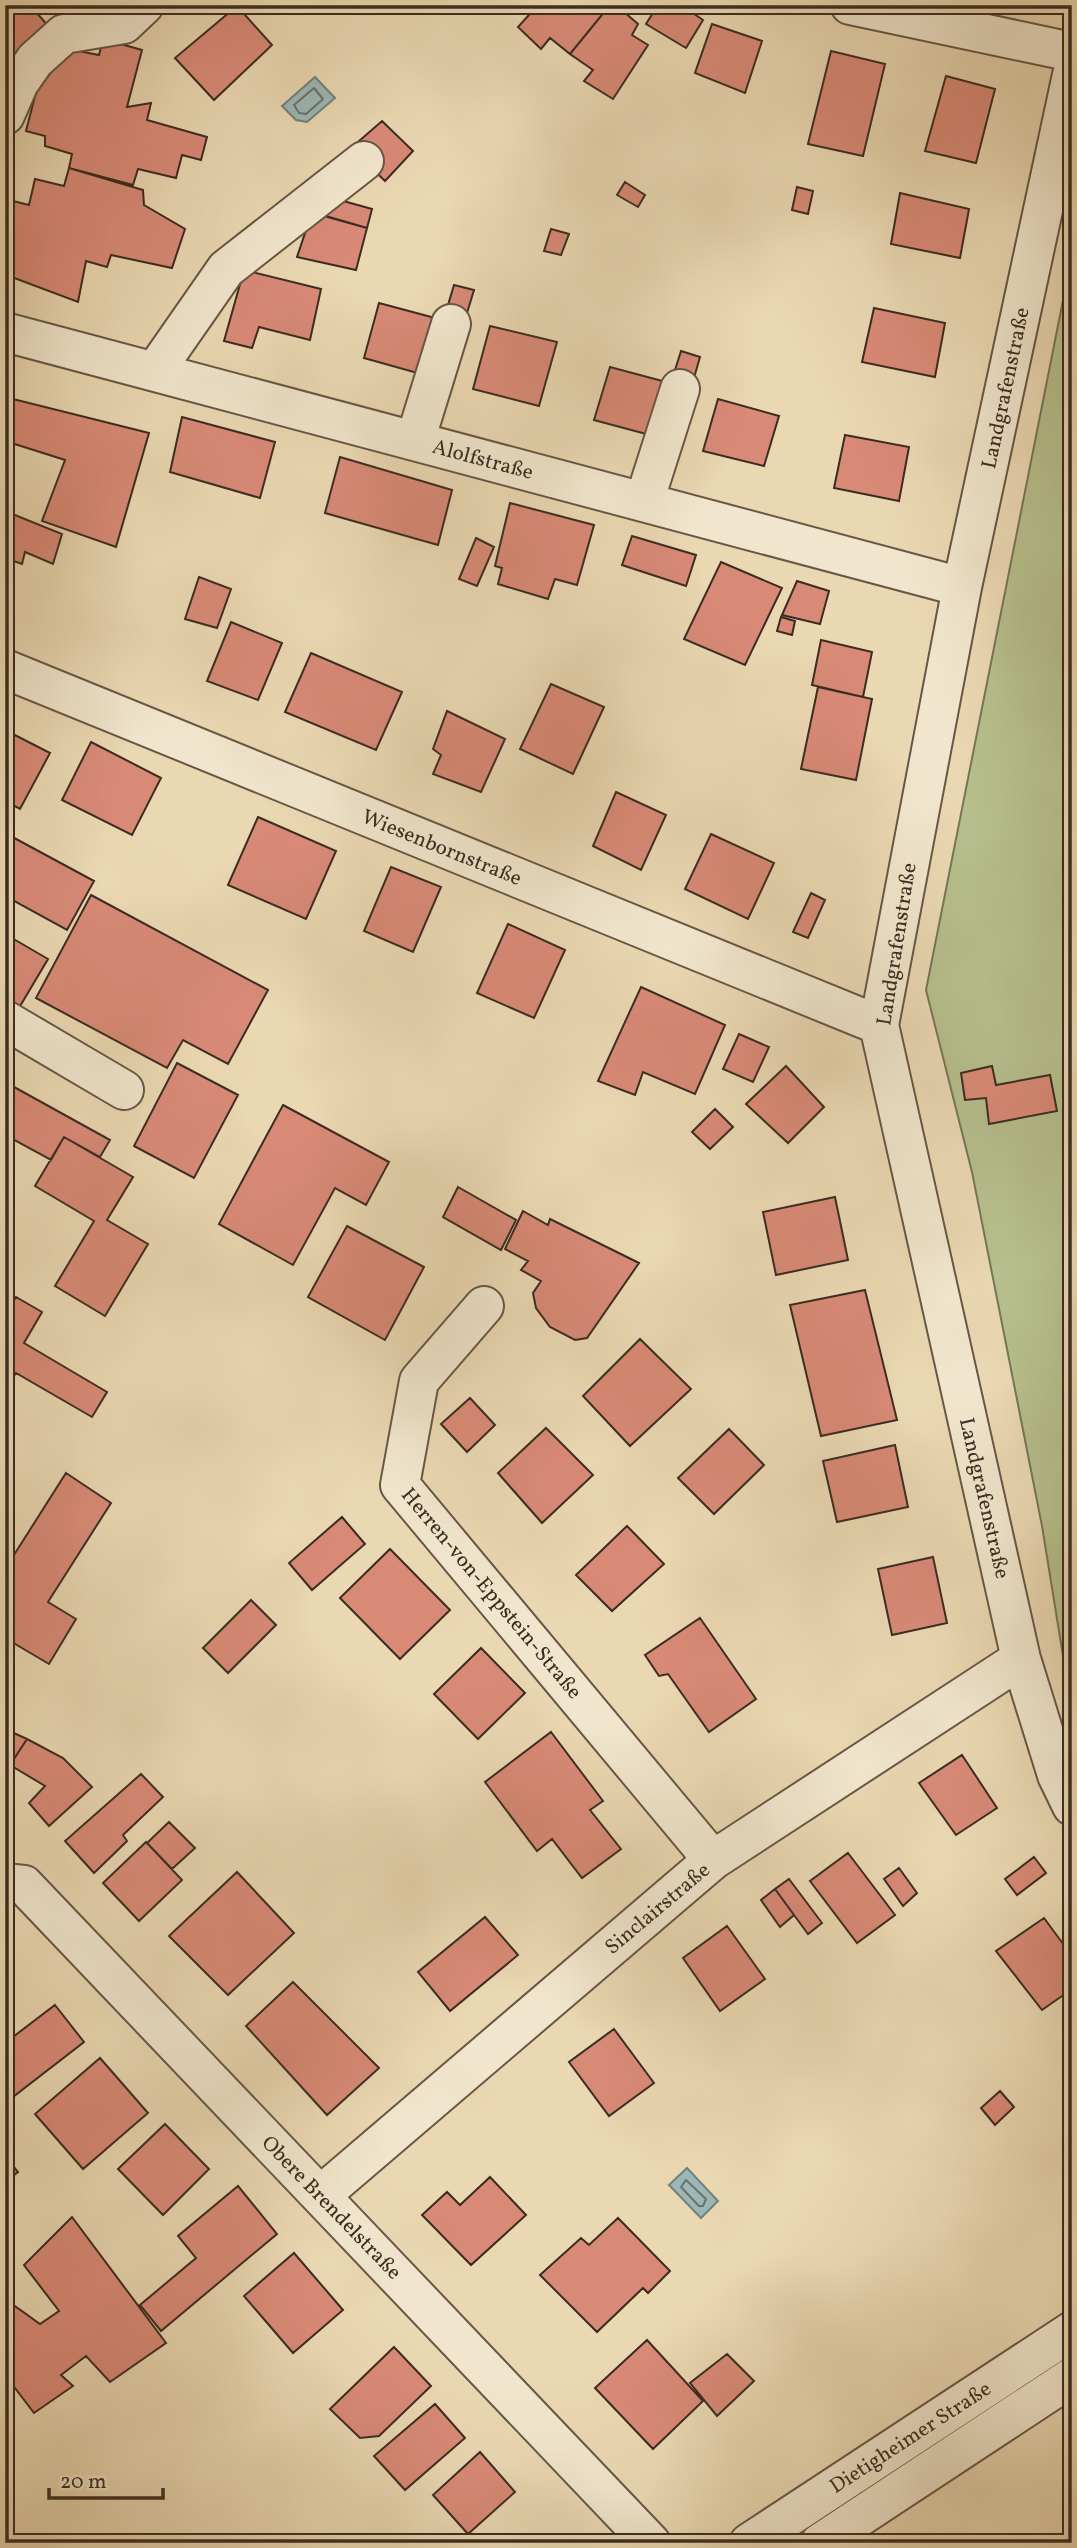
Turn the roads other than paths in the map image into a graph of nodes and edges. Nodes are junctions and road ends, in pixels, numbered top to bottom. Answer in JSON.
{"nodes":[{"id":1,"x":144,"y":5,"type":"edge"},
{"id":2,"x":850,"y":5,"type":"edge"},
{"id":3,"x":1072,"y":52,"type":"edge"},
{"id":4,"x":1072,"y":75,"type":"edge"},
{"id":5,"x":5,"y":115,"type":"edge"},
{"id":6,"x":365,"y":161,"type":"dead end"},
{"id":7,"x":451,"y":324,"type":"dead end"},
{"id":8,"x":5,"y":331,"type":"edge"},
{"id":9,"x":155,"y":371,"type":"junction"},
{"id":10,"x":680,"y":389,"type":"dead end"},
{"id":11,"x":415,"y":441,"type":"junction"},
{"id":12,"x":644,"y":502,"type":"junction"},
{"id":13,"x":962,"y":587,"type":"junction"},
{"id":14,"x":5,"y":669,"type":"edge"},
{"id":15,"x":5,"y":1020,"type":"edge"},
{"id":16,"x":879,"y":1025,"type":"junction"},
{"id":17,"x":124,"y":1090,"type":"dead end"},
{"id":18,"x":484,"y":1306,"type":"dead end"},
{"id":19,"x":1021,"y":1659,"type":"junction"},
{"id":20,"x":1072,"y":1806,"type":"edge"},
{"id":21,"x":713,"y":1860,"type":"junction"},
{"id":22,"x":5,"y":1883,"type":"edge"},
{"id":23,"x":320,"y":2195,"type":"junction"},
{"id":24,"x":1072,"y":2331,"type":"edge"},
{"id":25,"x":1072,"y":2377,"type":"edge"},
{"id":26,"x":651,"y":2543,"type":"edge"},
{"id":27,"x":749,"y":2543,"type":"edge"},
{"id":28,"x":820,"y":2543,"type":"edge"}],
"edges":[{"from":1,"to":5,"type":"street"},
{"from":2,"to":3,"type":"street"},
{"from":4,"to":13,"type":"street","name":"Landgrafenstraße"},
{"from":6,"to":9,"type":"street"},
{"from":7,"to":11,"type":"street"},
{"from":8,"to":9,"type":"street","name":"Alolfstraße"},
{"from":9,"to":11,"type":"street","name":"Alolfstraße"},
{"from":10,"to":12,"type":"street"},
{"from":11,"to":12,"type":"street","name":"Alolfstraße"},
{"from":12,"to":13,"type":"street","name":"Alolfstraße"},
{"from":13,"to":16,"type":"street","name":"Landgrafenstraße"},
{"from":14,"to":16,"type":"street","name":"Wiesenbornstraße"},
{"from":15,"to":17,"type":"street"},
{"from":16,"to":19,"type":"street","name":"Landgrafenstraße"},
{"from":18,"to":21,"type":"street","name":"Herren-von-Eppstein-Straße"},
{"from":19,"to":20,"type":"street","name":"Landgrafenstraße"},
{"from":19,"to":21,"type":"street","name":"Sinclairstraße"},
{"from":21,"to":23,"type":"street","name":"Sinclairstraße"},
{"from":22,"to":23,"type":"street","name":"Obere Brendelstraße"},
{"from":23,"to":26,"type":"street","name":"Obere Brendelstraße"},
{"from":24,"to":27,"type":"street","name":"Dietigheimer Straße"},
{"from":25,"to":28,"type":"street","name":"Dietigheimer Straße"}]}
